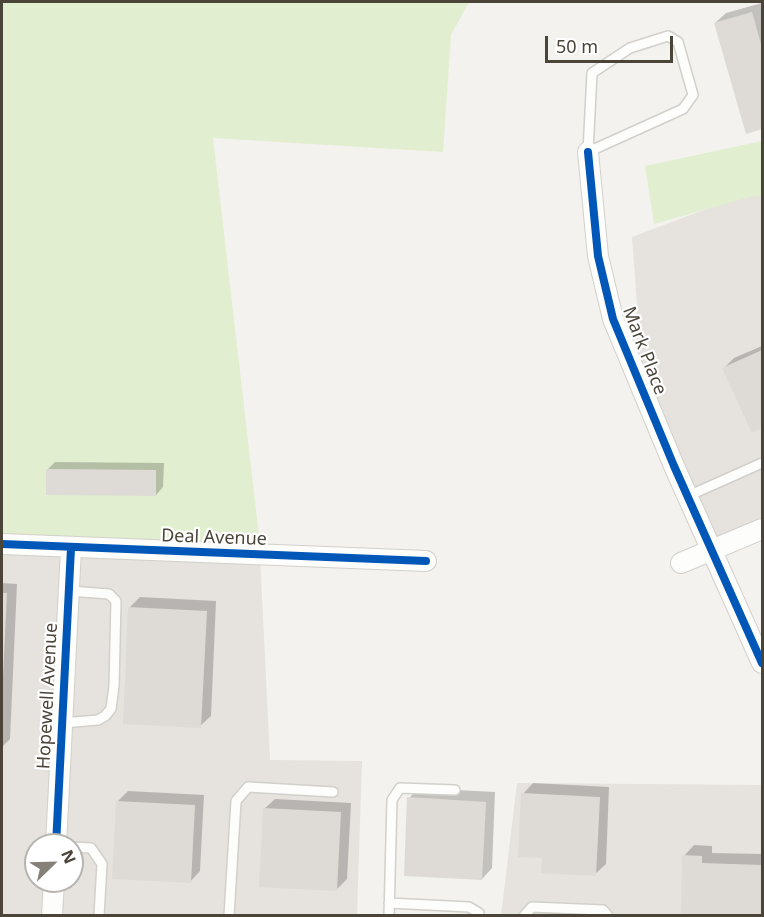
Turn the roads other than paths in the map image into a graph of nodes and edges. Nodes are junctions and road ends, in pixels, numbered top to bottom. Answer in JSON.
{"nodes":[{"id":1,"x":588,"y":152,"type":"junction"},
{"id":2,"x":762,"y":463,"type":"edge"},
{"id":3,"x":688,"y":496,"type":"junction"},
{"id":4,"x":762,"y":529,"type":"edge"},
{"id":5,"x":2,"y":544,"type":"edge"},
{"id":6,"x":71,"y":548,"type":"junction"},
{"id":7,"x":712,"y":550,"type":"junction"},
{"id":8,"x":426,"y":561,"type":"dead end"},
{"id":9,"x":681,"y":563,"type":"dead end"},
{"id":10,"x":69,"y":591,"type":"junction"},
{"id":11,"x":762,"y":663,"type":"edge"},
{"id":12,"x":62,"y":723,"type":"junction"},
{"id":13,"x":455,"y":790,"type":"dead end"},
{"id":14,"x":333,"y":792,"type":"dead end"},
{"id":15,"x":57,"y":833,"type":"edge"},
{"id":16,"x":84,"y":848,"type":"edge"},
{"id":17,"x":53,"y":893,"type":"edge"},
{"id":18,"x":389,"y":903,"type":"junction"},
{"id":19,"x":52,"y":915,"type":"edge"},
{"id":20,"x":99,"y":915,"type":"edge"},
{"id":21,"x":228,"y":915,"type":"edge"},
{"id":22,"x":389,"y":915,"type":"edge"},
{"id":23,"x":479,"y":915,"type":"edge"},
{"id":24,"x":524,"y":915,"type":"edge"},
{"id":25,"x":608,"y":915,"type":"edge"}],
"edges":[{"from":1,"to":1,"type":"lane"},
{"from":1,"to":3,"type":"street","name":"Mark Place"},
{"from":2,"to":3,"type":"lane"},
{"from":3,"to":7,"type":"street","name":"Mark Place"},
{"from":4,"to":7,"type":"street"},
{"from":5,"to":6,"type":"street","name":"Deal Avenue"},
{"from":6,"to":8,"type":"street","name":"Deal Avenue"},
{"from":6,"to":10,"type":"street","name":"Hopewell Avenue"},
{"from":7,"to":9,"type":"street"},
{"from":7,"to":11,"type":"street","name":"Mark Place"},
{"from":10,"to":12,"type":"street","name":"Hopewell Avenue"},
{"from":10,"to":12,"type":"lane"},
{"from":12,"to":15,"type":"street","name":"Hopewell Avenue"},
{"from":13,"to":18,"type":"lane"},
{"from":14,"to":21,"type":"lane"},
{"from":16,"to":20,"type":"lane"},
{"from":17,"to":19,"type":"street"},
{"from":18,"to":22,"type":"lane"},
{"from":18,"to":23,"type":"lane"},
{"from":24,"to":25,"type":"lane"}]}
